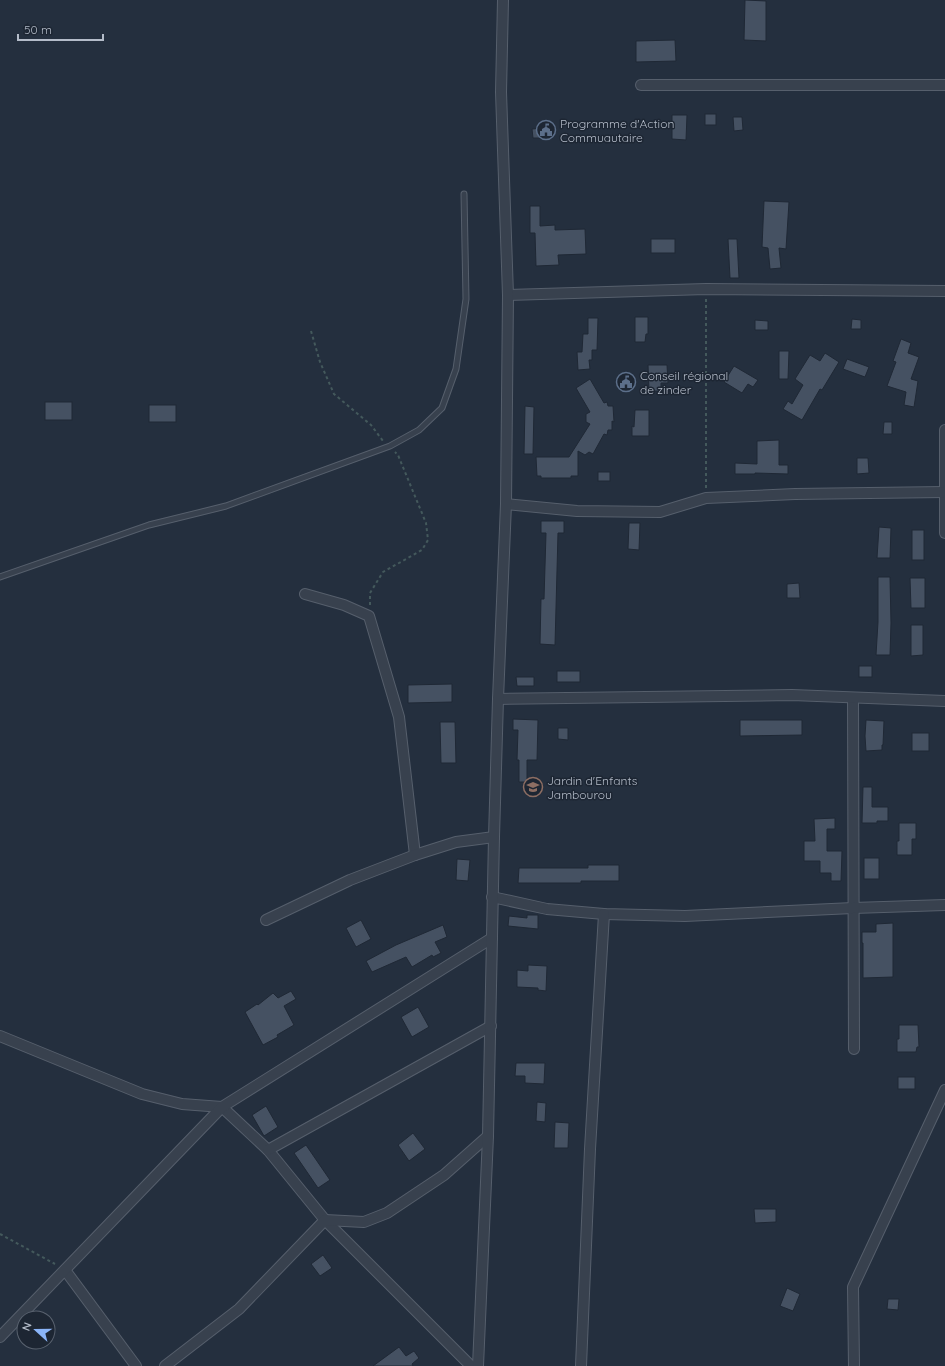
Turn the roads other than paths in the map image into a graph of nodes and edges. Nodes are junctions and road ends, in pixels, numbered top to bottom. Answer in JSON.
{"nodes":[{"id":1,"x":503,"y":0,"type":"edge"},
{"id":2,"x":641,"y":85,"type":"dead end"},
{"id":3,"x":945,"y":85,"type":"edge"},
{"id":4,"x":464,"y":194,"type":"dead end"},
{"id":5,"x":945,"y":289,"type":"edge"},
{"id":6,"x":945,"y":294,"type":"edge"},
{"id":7,"x":508,"y":295,"type":"junction"},
{"id":8,"x":945,"y":430,"type":"edge"},
{"id":9,"x":944,"y":492,"type":"edge"},
{"id":10,"x":506,"y":504,"type":"junction"},
{"id":11,"x":945,"y":533,"type":"edge"},
{"id":12,"x":0,"y":577,"type":"edge"},
{"id":13,"x":305,"y":594,"type":"dead end"},
{"id":14,"x":853,"y":698,"type":"junction"},
{"id":15,"x":498,"y":699,"type":"junction"},
{"id":16,"x":945,"y":701,"type":"edge"},
{"id":17,"x":494,"y":837,"type":"junction"},
{"id":18,"x":414,"y":856,"type":"junction"},
{"id":19,"x":492,"y":896,"type":"junction"},
{"id":20,"x":945,"y":906,"type":"edge"},
{"id":21,"x":853,"y":908,"type":"junction"},
{"id":22,"x":604,"y":914,"type":"junction"},
{"id":23,"x":266,"y":920,"type":"dead end"},
{"id":24,"x":492,"y":938,"type":"junction"},
{"id":25,"x":491,"y":1026,"type":"junction"},
{"id":26,"x":0,"y":1036,"type":"edge"},
{"id":27,"x":854,"y":1049,"type":"dead end"},
{"id":28,"x":945,"y":1090,"type":"edge"},
{"id":29,"x":222,"y":1107,"type":"junction"},
{"id":30,"x":488,"y":1136,"type":"junction"},
{"id":31,"x":268,"y":1150,"type":"junction"},
{"id":32,"x":325,"y":1220,"type":"junction"},
{"id":33,"x":65,"y":1270,"type":"junction"},
{"id":34,"x":0,"y":1337,"type":"edge"},
{"id":35,"x":136,"y":1366,"type":"edge"},
{"id":36,"x":165,"y":1366,"type":"edge"},
{"id":37,"x":471,"y":1366,"type":"edge"},
{"id":38,"x":478,"y":1366,"type":"edge"},
{"id":39,"x":581,"y":1366,"type":"edge"},
{"id":40,"x":854,"y":1366,"type":"edge"}],
"edges":[{"from":1,"to":7,"type":"street"},
{"from":2,"to":3,"type":"street"},
{"from":4,"to":12,"type":"lane"},
{"from":5,"to":6,"type":"street"},
{"from":5,"to":7,"type":"street"},
{"from":7,"to":10,"type":"street"},
{"from":8,"to":9,"type":"street"},
{"from":9,"to":10,"type":"street"},
{"from":9,"to":11,"type":"street"},
{"from":10,"to":15,"type":"street"},
{"from":13,"to":18,"type":"street"},
{"from":14,"to":15,"type":"street"},
{"from":14,"to":16,"type":"street"},
{"from":14,"to":21,"type":"street"},
{"from":15,"to":17,"type":"street"},
{"from":17,"to":18,"type":"street"},
{"from":17,"to":19,"type":"street"},
{"from":18,"to":23,"type":"street"},
{"from":19,"to":22,"type":"street"},
{"from":19,"to":24,"type":"street"},
{"from":20,"to":21,"type":"street"},
{"from":21,"to":22,"type":"street"},
{"from":21,"to":27,"type":"street"},
{"from":22,"to":39,"type":"street"},
{"from":24,"to":25,"type":"street"},
{"from":24,"to":29,"type":"street"},
{"from":25,"to":30,"type":"street"},
{"from":25,"to":31,"type":"street"},
{"from":26,"to":29,"type":"street"},
{"from":28,"to":40,"type":"street"},
{"from":29,"to":31,"type":"street"},
{"from":29,"to":33,"type":"street"},
{"from":30,"to":32,"type":"street"},
{"from":30,"to":38,"type":"street"},
{"from":31,"to":32,"type":"street"},
{"from":32,"to":36,"type":"street"},
{"from":32,"to":37,"type":"street"},
{"from":33,"to":34,"type":"street"},
{"from":33,"to":35,"type":"street"}]}
